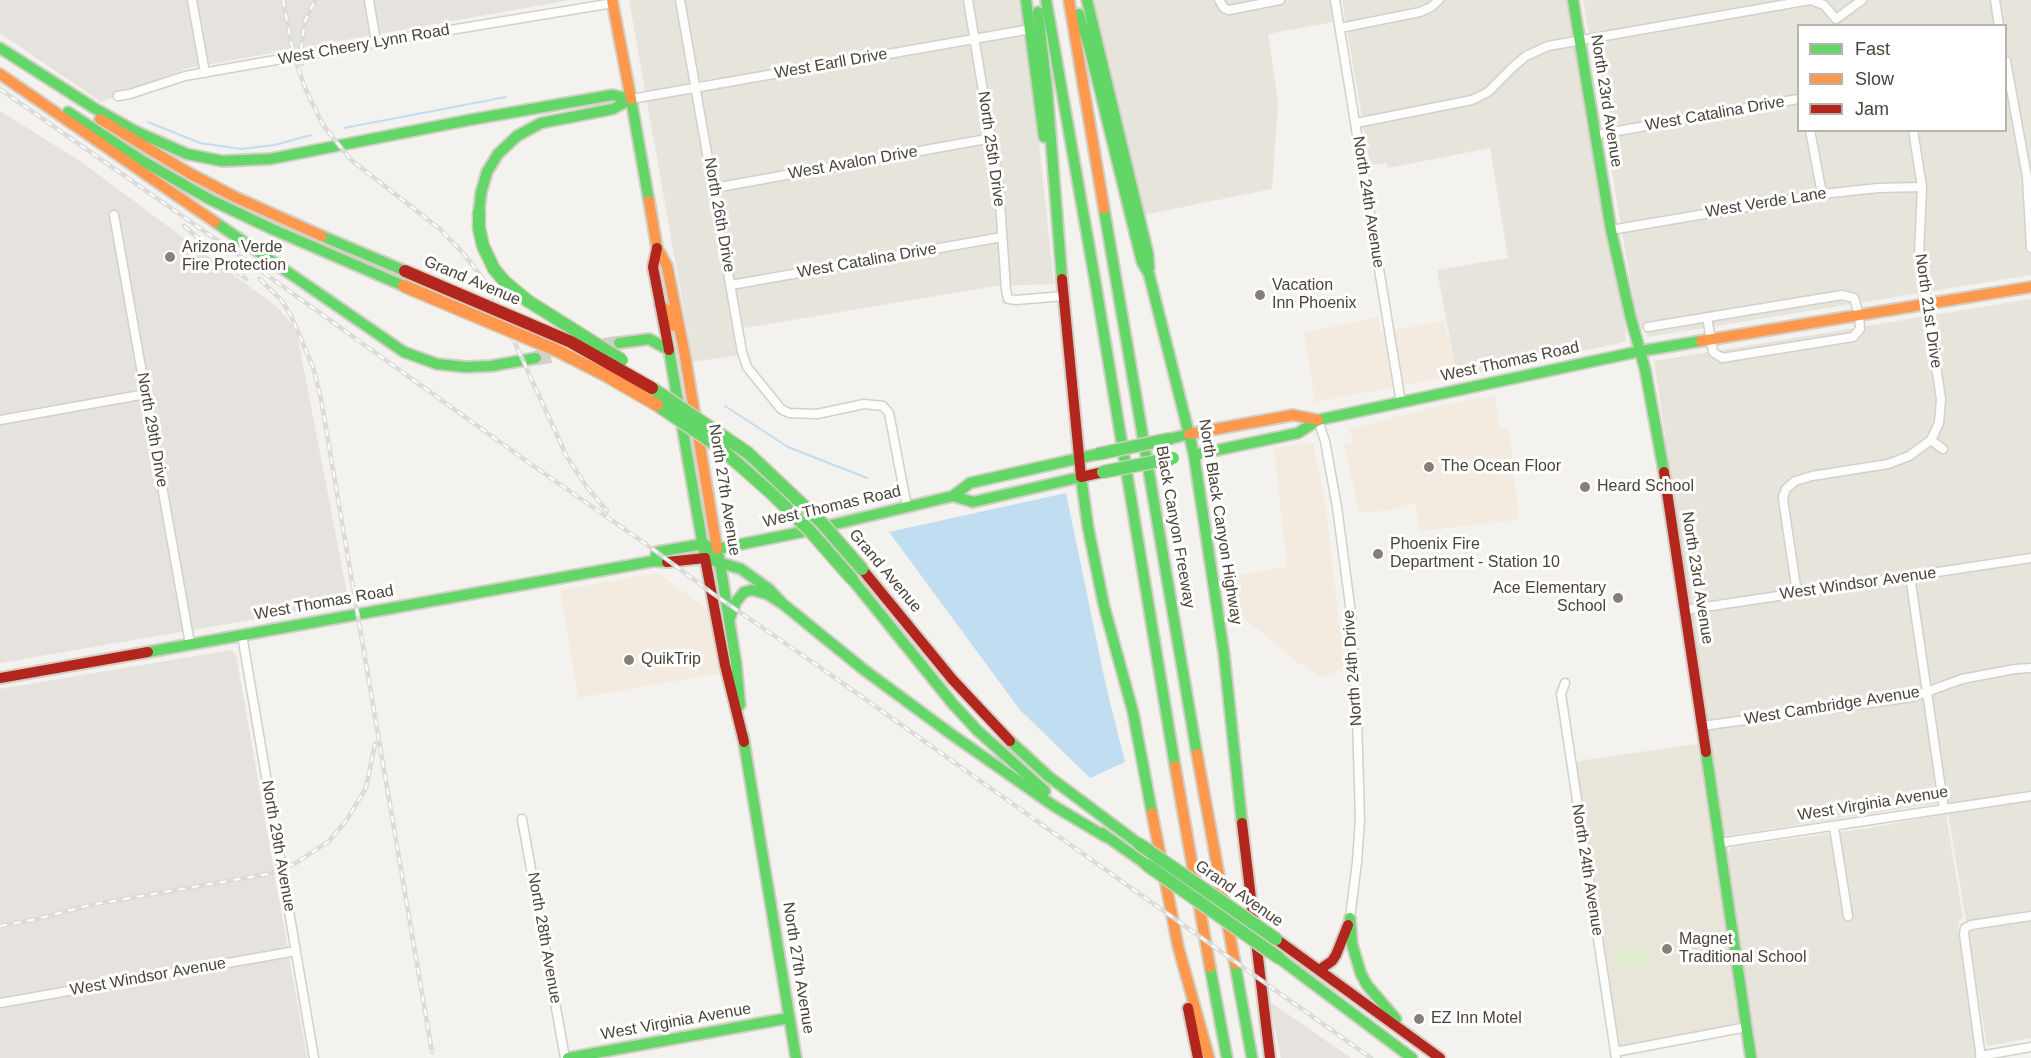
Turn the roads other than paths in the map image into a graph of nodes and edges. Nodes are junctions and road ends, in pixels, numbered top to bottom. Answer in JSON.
{"nodes":[{"id":1,"x":192,"y":0,"type":"edge"},
{"id":2,"x":369,"y":0,"type":"edge"},
{"id":3,"x":680,"y":0,"type":"edge"},
{"id":4,"x":968,"y":0,"type":"edge"},
{"id":5,"x":1026,"y":0,"type":"edge"},
{"id":6,"x":1037,"y":0,"type":"edge"},
{"id":7,"x":1046,"y":0,"type":"edge"},
{"id":8,"x":1060,"y":0,"type":"edge"},
{"id":9,"x":1069,"y":0,"type":"edge"},
{"id":10,"x":1074,"y":0,"type":"edge"},
{"id":11,"x":1087,"y":0,"type":"edge"},
{"id":12,"x":1219,"y":0,"type":"edge"},
{"id":13,"x":1280,"y":0,"type":"edge"},
{"id":14,"x":1335,"y":0,"type":"edge"},
{"id":15,"x":1439,"y":0,"type":"edge"},
{"id":16,"x":1573,"y":0,"type":"edge"},
{"id":17,"x":1810,"y":0,"type":"edge"},
{"id":18,"x":1862,"y":0,"type":"edge"},
{"id":19,"x":1995,"y":0,"type":"edge"},
{"id":20,"x":613,"y":2,"type":"edge"},
{"id":21,"x":1834,"y":22,"type":"edge"},
{"id":22,"x":1999,"y":24,"type":"edge"},
{"id":23,"x":1340,"y":28,"type":"junction"},
{"id":24,"x":1031,"y":29,"type":"junction"},
{"id":25,"x":974,"y":39,"type":"junction"},
{"id":26,"x":1579,"y":39,"type":"junction"},
{"id":27,"x":376,"y":42,"type":"junction"},
{"id":28,"x":0,"y":48,"type":"edge"},
{"id":29,"x":0,"y":66,"type":"edge"},
{"id":30,"x":2007,"y":70,"type":"edge"},
{"id":31,"x":205,"y":73,"type":"junction"},
{"id":32,"x":0,"y":74,"type":"edge"},
{"id":33,"x":696,"y":87,"type":"junction"},
{"id":34,"x":118,"y":96,"type":"dead end"},
{"id":35,"x":631,"y":99,"type":"junction"},
{"id":36,"x":1797,"y":99,"type":"edge"},
{"id":37,"x":1356,"y":123,"type":"junction"},
{"id":38,"x":1810,"y":132,"type":"edge"},
{"id":39,"x":1913,"y":132,"type":"edge"},
{"id":40,"x":1595,"y":135,"type":"junction"},
{"id":41,"x":992,"y":138,"type":"junction"},
{"id":42,"x":1922,"y":187,"type":"junction"},
{"id":43,"x":714,"y":188,"type":"junction"},
{"id":44,"x":1822,"y":194,"type":"junction"},
{"id":45,"x":114,"y":215,"type":"dead end"},
{"id":46,"x":1611,"y":230,"type":"junction"},
{"id":47,"x":1002,"y":237,"type":"junction"},
{"id":48,"x":2031,"y":248,"type":"edge"},
{"id":49,"x":657,"y":249,"type":"junction"},
{"id":50,"x":1149,"y":274,"type":"junction"},
{"id":51,"x":1062,"y":279,"type":"junction"},
{"id":52,"x":731,"y":285,"type":"junction"},
{"id":53,"x":2031,"y":287,"type":"edge"},
{"id":54,"x":1064,"y":296,"type":"junction"},
{"id":55,"x":1926,"y":304,"type":"junction"},
{"id":56,"x":660,"y":305,"type":"junction"},
{"id":57,"x":1859,"y":315,"type":"junction"},
{"id":58,"x":1707,"y":317,"type":"junction"},
{"id":59,"x":1648,"y":327,"type":"dead end"},
{"id":60,"x":1710,"y":339,"type":"junction"},
{"id":61,"x":619,"y":343,"type":"tunnel mouth"},
{"id":62,"x":669,"y":350,"type":"junction"},
{"id":63,"x":1641,"y":351,"type":"junction"},
{"id":64,"x":685,"y":356,"type":"junction"},
{"id":65,"x":536,"y":358,"type":"tunnel mouth"},
{"id":66,"x":146,"y":394,"type":"junction"},
{"id":67,"x":1401,"y":403,"type":"junction"},
{"id":68,"x":0,"y":420,"type":"edge"},
{"id":69,"x":1318,"y":420,"type":"junction"},
{"id":70,"x":1190,"y":434,"type":"junction"},
{"id":71,"x":1931,"y":440,"type":"junction"},
{"id":72,"x":739,"y":446,"type":"junction"},
{"id":73,"x":1943,"y":449,"type":"dead end"},
{"id":74,"x":1194,"y":455,"type":"junction"},
{"id":75,"x":1078,"y":458,"type":"junction"},
{"id":76,"x":1081,"y":477,"type":"junction"},
{"id":77,"x":953,"y":496,"type":"junction"},
{"id":78,"x":908,"y":507,"type":"junction"},
{"id":79,"x":703,"y":544,"type":"junction"},
{"id":80,"x":717,"y":549,"type":"junction"},
{"id":81,"x":705,"y":558,"type":"junction"},
{"id":82,"x":2031,"y":558,"type":"edge"},
{"id":83,"x":654,"y":561,"type":"junction"},
{"id":84,"x":720,"y":561,"type":"junction"},
{"id":85,"x":1910,"y":576,"type":"junction"},
{"id":86,"x":1797,"y":592,"type":"junction"},
{"id":87,"x":783,"y":604,"type":"junction"},
{"id":88,"x":1685,"y":610,"type":"junction"},
{"id":89,"x":729,"y":620,"type":"junction"},
{"id":90,"x":242,"y":635,"type":"junction"},
{"id":91,"x":190,"y":644,"type":"junction"},
{"id":92,"x":2031,"y":668,"type":"edge"},
{"id":93,"x":0,"y":678,"type":"edge"},
{"id":94,"x":1565,"y":682,"type":"dead end"},
{"id":95,"x":1927,"y":692,"type":"junction"},
{"id":96,"x":1702,"y":726,"type":"junction"},
{"id":97,"x":744,"y":742,"type":"junction"},
{"id":98,"x":2031,"y":796,"type":"edge"},
{"id":99,"x":1944,"y":809,"type":"junction"},
{"id":100,"x":522,"y":819,"type":"dead end"},
{"id":101,"x":1834,"y":827,"type":"junction"},
{"id":102,"x":1106,"y":837,"type":"junction"},
{"id":103,"x":1719,"y":843,"type":"junction"},
{"id":104,"x":1848,"y":916,"type":"dead end"},
{"id":105,"x":2031,"y":916,"type":"edge"},
{"id":106,"x":1350,"y":918,"type":"junction"},
{"id":107,"x":1178,"y":946,"type":"junction"},
{"id":108,"x":296,"y":951,"type":"junction"},
{"id":109,"x":1259,"y":969,"type":"junction"},
{"id":110,"x":1319,"y":970,"type":"junction"},
{"id":111,"x":0,"y":1003,"type":"edge"},
{"id":112,"x":789,"y":1018,"type":"junction"},
{"id":113,"x":1747,"y":1027,"type":"junction"},
{"id":114,"x":1408,"y":1034,"type":"junction"},
{"id":115,"x":2031,"y":1047,"type":"edge"},
{"id":116,"x":1615,"y":1055,"type":"edge"},
{"id":117,"x":1981,"y":1057,"type":"edge"},
{"id":118,"x":314,"y":1058,"type":"edge"},
{"id":119,"x":567,"y":1058,"type":"edge"},
{"id":120,"x":796,"y":1058,"type":"edge"},
{"id":121,"x":1198,"y":1058,"type":"edge"},
{"id":122,"x":1209,"y":1058,"type":"edge"},
{"id":123,"x":1227,"y":1058,"type":"edge"},
{"id":124,"x":1242,"y":1058,"type":"edge"},
{"id":125,"x":1252,"y":1058,"type":"edge"},
{"id":126,"x":1270,"y":1058,"type":"edge"},
{"id":127,"x":1275,"y":1058,"type":"edge"},
{"id":128,"x":1412,"y":1058,"type":"edge"},
{"id":129,"x":1440,"y":1058,"type":"edge"},
{"id":130,"x":1751,"y":1058,"type":"edge"}],
"edges":[{"from":1,"to":31,"type":"street"},
{"from":2,"to":27,"type":"street"},
{"from":3,"to":33,"type":"street","name":"North 26th Drive"},
{"from":4,"to":25,"type":"street","name":"North 25th Drive"},
{"from":5,"to":24,"type":"main road"},
{"from":6,"to":51,"type":"main road"},
{"from":7,"to":123,"type":"main road"},
{"from":8,"to":124,"type":"main road"},
{"from":9,"to":125,"type":"main road","name":"Black Canyon Freeway"},
{"from":10,"to":50,"type":"main road"},
{"from":11,"to":50,"type":"main road","name":"North Black Canyon Highway"},
{"from":12,"to":13,"type":"street"},
{"from":14,"to":23,"type":"street","name":"North 24th Avenue"},
{"from":15,"to":23,"type":"street"},
{"from":16,"to":26,"type":"main road","name":"North 23rd Avenue"},
{"from":17,"to":21,"type":"street"},
{"from":17,"to":26,"type":"street"},
{"from":18,"to":21,"type":"street"},
{"from":19,"to":22,"type":"street"},
{"from":20,"to":27,"type":"street","name":"West Cheery Lynn Road"},
{"from":20,"to":35,"type":"main road","name":"North 27th Avenue"},
{"from":23,"to":37,"type":"street","name":"North 24th Avenue"},
{"from":24,"to":25,"type":"street","name":"West Earll Drive"},
{"from":24,"to":51,"type":"main road"},
{"from":25,"to":33,"type":"street","name":"West Earll Drive"},
{"from":25,"to":41,"type":"street","name":"North 25th Drive"},
{"from":26,"to":37,"type":"street"},
{"from":26,"to":40,"type":"main road","name":"North 23rd Avenue"},
{"from":27,"to":31,"type":"street","name":"West Cheery Lynn Road"},
{"from":28,"to":35,"type":"main road"},
{"from":28,"to":72,"type":"main road","name":"Grand Avenue","bridge":true},
{"from":29,"to":102,"type":"main road","name":"Grand Avenue","bridge":true},
{"from":30,"to":48,"type":"street"},
{"from":31,"to":34,"type":"street","name":"West Cheery Lynn Road"},
{"from":32,"to":65,"type":"main road"},
{"from":33,"to":35,"type":"street","name":"West Earll Drive"},
{"from":33,"to":43,"type":"street","name":"North 26th Drive"},
{"from":35,"to":49,"type":"main road","name":"North 27th Avenue"},
{"from":35,"to":72,"type":"main road","bridge":true},
{"from":36,"to":40,"type":"street","name":"West Catalina Drive"},
{"from":37,"to":67,"type":"street","name":"North 24th Avenue"},
{"from":38,"to":44,"type":"street"},
{"from":39,"to":42,"type":"street","name":"North 21st Drive"},
{"from":40,"to":46,"type":"main road","name":"North 23rd Avenue"},
{"from":41,"to":43,"type":"street","name":"West Avalon Drive"},
{"from":41,"to":47,"type":"street","name":"North 25th Drive"},
{"from":42,"to":44,"type":"street","name":"West Verde Lane"},
{"from":42,"to":55,"type":"street","name":"North 21st Drive"},
{"from":43,"to":52,"type":"street","name":"North 26th Drive"},
{"from":44,"to":46,"type":"street","name":"West Verde Lane"},
{"from":45,"to":66,"type":"street","name":"North 29th Drive"},
{"from":46,"to":63,"type":"main road","name":"North 23rd Avenue"},
{"from":47,"to":52,"type":"street","name":"West Catalina Drive"},
{"from":47,"to":54,"type":"street","name":"North 25th Drive"},
{"from":49,"to":56,"type":"main road","name":"North 27th Avenue"},
{"from":49,"to":64,"type":"main road","name":"North 27th Avenue"},
{"from":50,"to":70,"type":"main road","name":"North Black Canyon Highway"},
{"from":51,"to":54,"type":"main road"},
{"from":52,"to":78,"type":"street","name":"North 26th Drive"},
{"from":53,"to":55,"type":"main road","name":"West Thomas Road"},
{"from":54,"to":75,"type":"main road"},
{"from":55,"to":57,"type":"main road","name":"West Thomas Road"},
{"from":55,"to":71,"type":"street","name":"North 21st Drive"},
{"from":56,"to":62,"type":"main road","name":"North 27th Avenue"},
{"from":56,"to":64,"type":"main road"},
{"from":57,"to":58,"type":"street"},
{"from":57,"to":60,"type":"main road","name":"West Thomas Road"},
{"from":57,"to":60,"type":"street"},
{"from":58,"to":59,"type":"street"},
{"from":58,"to":60,"type":"street"},
{"from":60,"to":63,"type":"main road","name":"West Thomas Road"},
{"from":61,"to":62,"type":"main road"},
{"from":62,"to":79,"type":"main road","name":"North 27th Avenue"},
{"from":63,"to":67,"type":"main road","name":"West Thomas Road"},
{"from":63,"to":88,"type":"main road","name":"North 23rd Avenue"},
{"from":64,"to":80,"type":"main road","name":"North 27th Avenue"},
{"from":66,"to":68,"type":"street"},
{"from":66,"to":91,"type":"street","name":"North 29th Drive"},
{"from":67,"to":69,"type":"main road","name":"West Thomas Road"},
{"from":69,"to":70,"type":"main road","name":"West Thomas Road"},
{"from":69,"to":74,"type":"main road","name":"West Thomas Road"},
{"from":69,"to":106,"type":"street","name":"North 24th Drive"},
{"from":70,"to":74,"type":"main road","name":"North Black Canyon Highway"},
{"from":70,"to":75,"type":"main road","name":"West Thomas Road","bridge":true},
{"from":71,"to":73,"type":"street"},
{"from":71,"to":86,"type":"street"},
{"from":72,"to":110,"type":"main road","name":"Grand Avenue","bridge":true},
{"from":74,"to":76,"type":"main road","name":"West Thomas Road","bridge":true},
{"from":74,"to":109,"type":"main road","name":"North Black Canyon Highway"},
{"from":75,"to":76,"type":"main road"},
{"from":75,"to":77,"type":"main road","name":"West Thomas Road"},
{"from":76,"to":77,"type":"main road","name":"West Thomas Road"},
{"from":76,"to":107,"type":"main road"},
{"from":77,"to":78,"type":"main road","name":"West Thomas Road"},
{"from":78,"to":80,"type":"main road","name":"West Thomas Road"},
{"from":79,"to":80,"type":"main road","name":"West Thomas Road"},
{"from":79,"to":81,"type":"main road","name":"North 27th Avenue"},
{"from":79,"to":83,"type":"main road","name":"West Thomas Road"},
{"from":80,"to":81,"type":"main road","name":"West Thomas Road"},
{"from":80,"to":84,"type":"main road","name":"North 27th Avenue"},
{"from":81,"to":83,"type":"main road","name":"West Thomas Road"},
{"from":81,"to":84,"type":"main road"},
{"from":81,"to":97,"type":"main road","name":"North 27th Avenue"},
{"from":82,"to":85,"type":"street","name":"West Windsor Avenue"},
{"from":83,"to":90,"type":"main road","name":"West Thomas Road"},
{"from":84,"to":87,"type":"main road"},
{"from":84,"to":89,"type":"main road","name":"North 27th Avenue"},
{"from":85,"to":86,"type":"street","name":"West Windsor Avenue"},
{"from":85,"to":95,"type":"street"},
{"from":86,"to":88,"type":"street","name":"West Windsor Avenue"},
{"from":87,"to":89,"type":"main road"},
{"from":87,"to":102,"type":"main road"},
{"from":88,"to":96,"type":"main road","name":"North 23rd Avenue"},
{"from":89,"to":97,"type":"main road","name":"North 27th Avenue"},
{"from":90,"to":91,"type":"main road","name":"West Thomas Road"},
{"from":90,"to":108,"type":"street","name":"North 29th Avenue"},
{"from":91,"to":93,"type":"main road","name":"West Thomas Road"},
{"from":92,"to":95,"type":"street","name":"West Cambridge Avenue"},
{"from":94,"to":116,"type":"street","name":"North 24th Avenue"},
{"from":95,"to":96,"type":"street","name":"West Cambridge Avenue"},
{"from":95,"to":99,"type":"street"},
{"from":96,"to":103,"type":"main road","name":"North 23rd Avenue"},
{"from":97,"to":112,"type":"main road","name":"North 27th Avenue"},
{"from":98,"to":99,"type":"street","name":"West Virginia Avenue"},
{"from":99,"to":101,"type":"street","name":"West Virginia Avenue"},
{"from":100,"to":119,"type":"street","name":"North 28th Avenue"},
{"from":101,"to":103,"type":"street","name":"West Virginia Avenue"},
{"from":101,"to":104,"type":"street"},
{"from":102,"to":128,"type":"main road","name":"Grand Avenue","bridge":true},
{"from":103,"to":113,"type":"main road","name":"North 23rd Avenue"},
{"from":105,"to":117,"type":"street"},
{"from":106,"to":110,"type":"main road"},
{"from":106,"to":114,"type":"main road"},
{"from":107,"to":121,"type":"main road"},
{"from":107,"to":122,"type":"main road"},
{"from":108,"to":111,"type":"street","name":"West Windsor Avenue"},
{"from":108,"to":118,"type":"street","name":"North 29th Avenue"},
{"from":109,"to":126,"type":"main road"},
{"from":109,"to":127,"type":"main road","name":"North Black Canyon Highway"},
{"from":110,"to":114,"type":"main road","name":"Grand Avenue"},
{"from":112,"to":119,"type":"main road","name":"West Virginia Avenue"},
{"from":112,"to":120,"type":"main road","name":"North 27th Avenue"},
{"from":113,"to":116,"type":"street"},
{"from":113,"to":130,"type":"main road","name":"North 23rd Avenue"},
{"from":114,"to":129,"type":"main road","name":"Grand Avenue"},
{"from":115,"to":117,"type":"street"}]}
